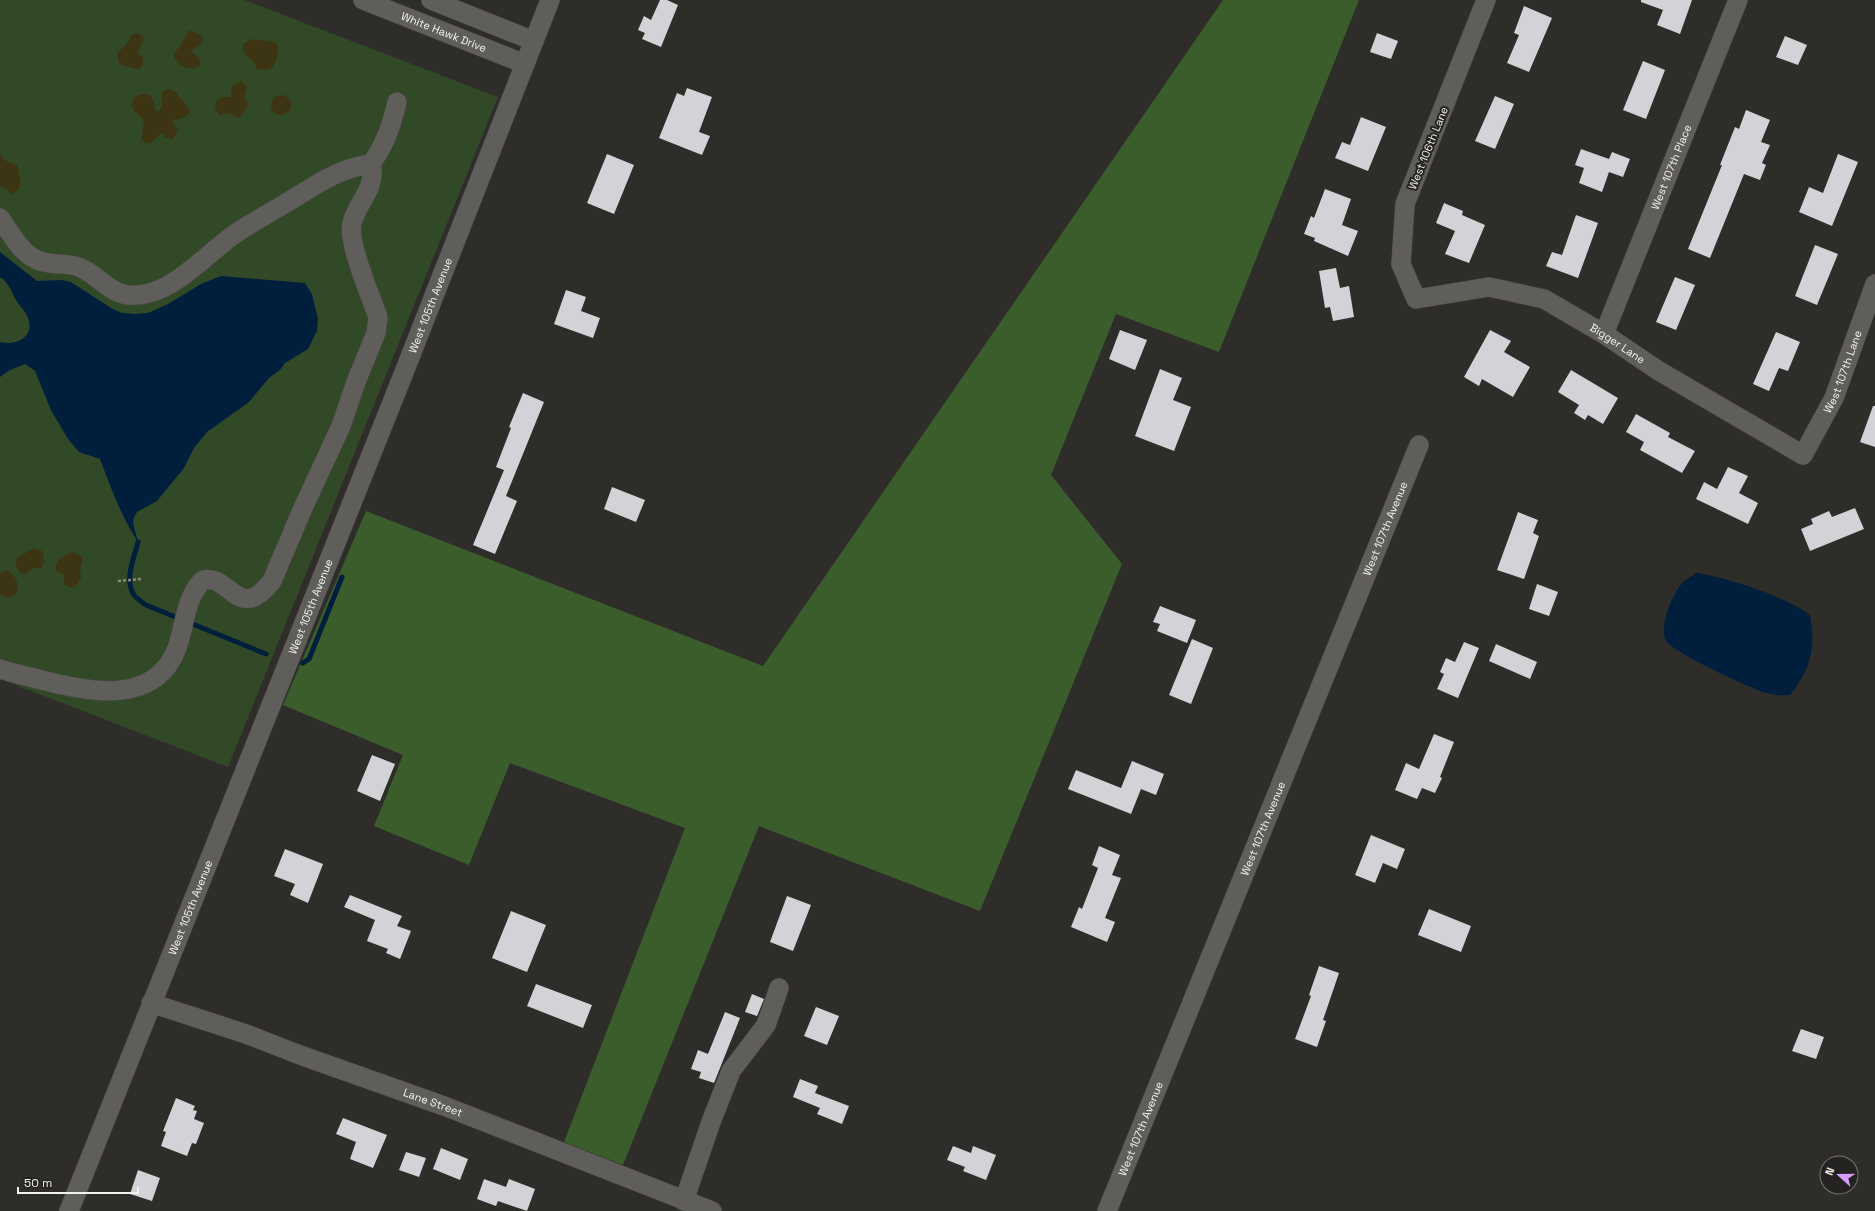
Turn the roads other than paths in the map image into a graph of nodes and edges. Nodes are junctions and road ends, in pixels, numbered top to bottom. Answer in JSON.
{"nodes":[{"id":1,"x":363,"y":0,"type":"edge"},
{"id":2,"x":431,"y":0,"type":"edge"},
{"id":3,"x":550,"y":0,"type":"edge"},
{"id":4,"x":1486,"y":0,"type":"edge"},
{"id":5,"x":1738,"y":0,"type":"edge"},
{"id":6,"x":534,"y":41,"type":"junction"},
{"id":7,"x":525,"y":64,"type":"junction"},
{"id":8,"x":397,"y":102,"type":"dead end"},
{"id":9,"x":369,"y":166,"type":"junction"},
{"id":10,"x":0,"y":218,"type":"edge"},
{"id":11,"x":1875,"y":284,"type":"edge"},
{"id":12,"x":1416,"y":299,"type":"joint"},
{"id":13,"x":1604,"y":334,"type":"junction"},
{"id":14,"x":1419,"y":445,"type":"dead end"},
{"id":15,"x":1803,"y":455,"type":"joint"},
{"id":16,"x":0,"y":669,"type":"edge"},
{"id":17,"x":779,"y":988,"type":"dead end"},
{"id":18,"x":151,"y":1003,"type":"junction"},
{"id":19,"x":684,"y":1201,"type":"junction"},
{"id":20,"x":68,"y":1211,"type":"edge"},
{"id":21,"x":712,"y":1211,"type":"edge"},
{"id":22,"x":1107,"y":1211,"type":"edge"}],
"edges":[{"from":1,"to":7,"type":"street","name":"White Hawk Drive"},
{"from":2,"to":6,"type":"street"},
{"from":3,"to":6,"type":"street","name":"West 105th Avenue"},
{"from":4,"to":12,"type":"street","name":"West 106th Lane"},
{"from":5,"to":13,"type":"street","name":"West 107th Place"},
{"from":6,"to":7,"type":"street","name":"West 105th Avenue"},
{"from":7,"to":18,"type":"street","name":"West 105th Avenue"},
{"from":8,"to":9,"type":"street"},
{"from":9,"to":10,"type":"street"},
{"from":9,"to":16,"type":"street"},
{"from":11,"to":15,"type":"street","name":"West 107th Lane"},
{"from":12,"to":13,"type":"street","name":"Bigger Lane"},
{"from":13,"to":15,"type":"street","name":"Bigger Lane"},
{"from":14,"to":22,"type":"street","name":"West 107th Avenue"},
{"from":17,"to":19,"type":"street"},
{"from":18,"to":19,"type":"street","name":"Lane Street"},
{"from":18,"to":20,"type":"street","name":"West 105th Avenue"},
{"from":19,"to":21,"type":"street","name":"Lane Street"}]}
